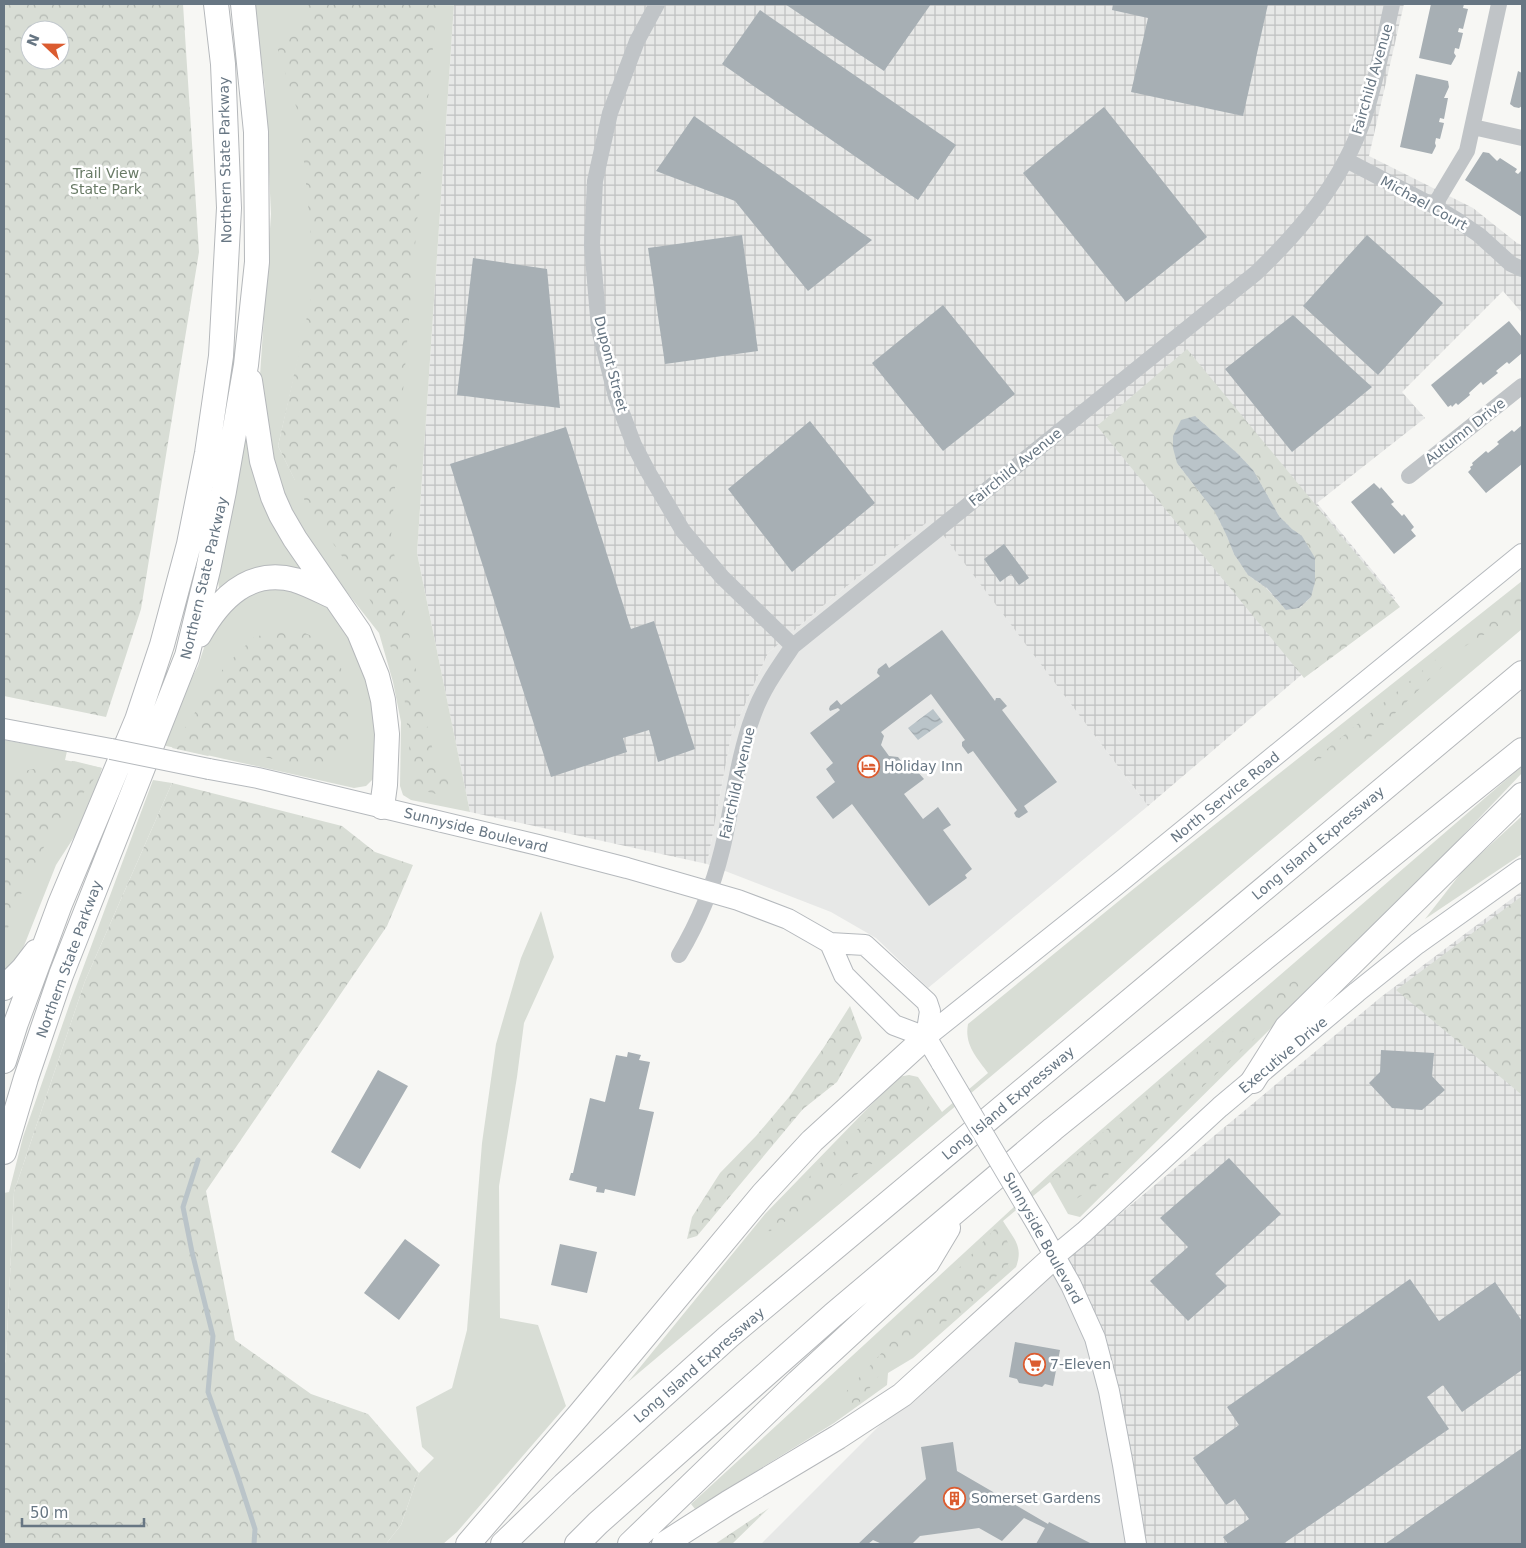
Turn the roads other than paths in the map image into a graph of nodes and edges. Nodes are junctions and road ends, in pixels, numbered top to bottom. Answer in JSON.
{"nodes":[{"id":1,"x":216,"y":4,"type":"edge"},
{"id":2,"x":243,"y":4,"type":"edge"},
{"id":3,"x":657,"y":4,"type":"edge"},
{"id":4,"x":1392,"y":4,"type":"edge"},
{"id":5,"x":1499,"y":4,"type":"edge"},
{"id":6,"x":1473,"y":127,"type":"junction"},
{"id":7,"x":1522,"y":138,"type":"edge"},
{"id":8,"x":1346,"y":160,"type":"junction"},
{"id":9,"x":1434,"y":206,"type":"junction"},
{"id":10,"x":1522,"y":269,"type":"edge"},
{"id":11,"x":246,"y":365,"type":"junction"},
{"id":12,"x":1522,"y":386,"type":"edge"},
{"id":13,"x":1409,"y":476,"type":"dead end"},
{"id":14,"x":1522,"y":554,"type":"edge"},
{"id":15,"x":334,"y":597,"type":"junction"},
{"id":16,"x":793,"y":646,"type":"junction"},
{"id":17,"x":187,"y":656,"type":"junction"},
{"id":18,"x":1522,"y":673,"type":"edge"},
{"id":19,"x":4,"y":729,"type":"edge"},
{"id":20,"x":1522,"y":750,"type":"edge"},
{"id":21,"x":1522,"y":795,"type":"edge"},
{"id":22,"x":382,"y":807,"type":"junction"},
{"id":23,"x":1522,"y":868,"type":"edge"},
{"id":24,"x":708,"y":891,"type":"junction"},
{"id":25,"x":51,"y":930,"type":"junction"},
{"id":26,"x":830,"y":943,"type":"junction"},
{"id":27,"x":678,"y":956,"type":"dead end"},
{"id":28,"x":4,"y":988,"type":"edge"},
{"id":29,"x":926,"y":1037,"type":"junction"},
{"id":30,"x":4,"y":1061,"type":"edge"},
{"id":31,"x":1253,"y":1080,"type":"junction"},
{"id":32,"x":4,"y":1152,"type":"edge"},
{"id":33,"x":960,"y":1209,"type":"junction"},
{"id":34,"x":1055,"y":1256,"type":"junction"},
{"id":35,"x":468,"y":1544,"type":"edge"},
{"id":36,"x":503,"y":1544,"type":"edge"},
{"id":37,"x":577,"y":1544,"type":"edge"},
{"id":38,"x":630,"y":1544,"type":"edge"},
{"id":39,"x":664,"y":1544,"type":"edge"},
{"id":40,"x":1136,"y":1544,"type":"edge"}],
"edges":[{"from":1,"to":25,"type":"highway","name":"Northern State Parkway"},
{"from":2,"to":11,"type":"highway","name":"Northern State Parkway"},
{"from":3,"to":16,"type":"street","name":"Dupont Street"},
{"from":4,"to":8,"type":"street","name":"Fairchild Avenue"},
{"from":5,"to":6,"type":"street"},
{"from":6,"to":7,"type":"street"},
{"from":6,"to":9,"type":"street"},
{"from":8,"to":9,"type":"street","name":"Michael Court"},
{"from":8,"to":16,"type":"street","name":"Fairchild Avenue"},
{"from":9,"to":10,"type":"street","name":"Michael Court"},
{"from":11,"to":15,"type":"highway"},
{"from":11,"to":17,"type":"highway","name":"Northern State Parkway"},
{"from":12,"to":13,"type":"street","name":"Autumn Drive"},
{"from":14,"to":29,"type":"main road","name":"North Service Road"},
{"from":15,"to":17,"type":"highway"},
{"from":15,"to":22,"type":"highway"},
{"from":16,"to":24,"type":"street","name":"Fairchild Avenue"},
{"from":17,"to":32,"type":"highway","name":"Northern State Parkway"},
{"from":18,"to":36,"type":"highway","name":"Long Island Expressway"},
{"from":19,"to":22,"type":"main road","name":"Sunnyside Boulevard","bridge":true},
{"from":20,"to":33,"type":"highway"},
{"from":21,"to":31,"type":"highway"},
{"from":22,"to":24,"type":"main road","name":"Sunnyside Boulevard"},
{"from":23,"to":31,"type":"main road","name":"Executive Drive"},
{"from":24,"to":26,"type":"main road","name":"Sunnyside Boulevard"},
{"from":24,"to":27,"type":"street","name":"Fairchild Avenue"},
{"from":25,"to":28,"type":"highway"},
{"from":25,"to":30,"type":"highway","name":"Northern State Parkway"},
{"from":26,"to":29,"type":"main road"},
{"from":26,"to":29,"type":"main road","name":"Sunnyside Boulevard"},
{"from":29,"to":34,"type":"main road","name":"Sunnyside Boulevard","bridge":true},
{"from":29,"to":35,"type":"highway"},
{"from":31,"to":34,"type":"main road","name":"Executive Drive"},
{"from":33,"to":37,"type":"highway"},
{"from":33,"to":38,"type":"highway"},
{"from":34,"to":39,"type":"highway"},
{"from":34,"to":40,"type":"main road","name":"Sunnyside Boulevard"}]}
